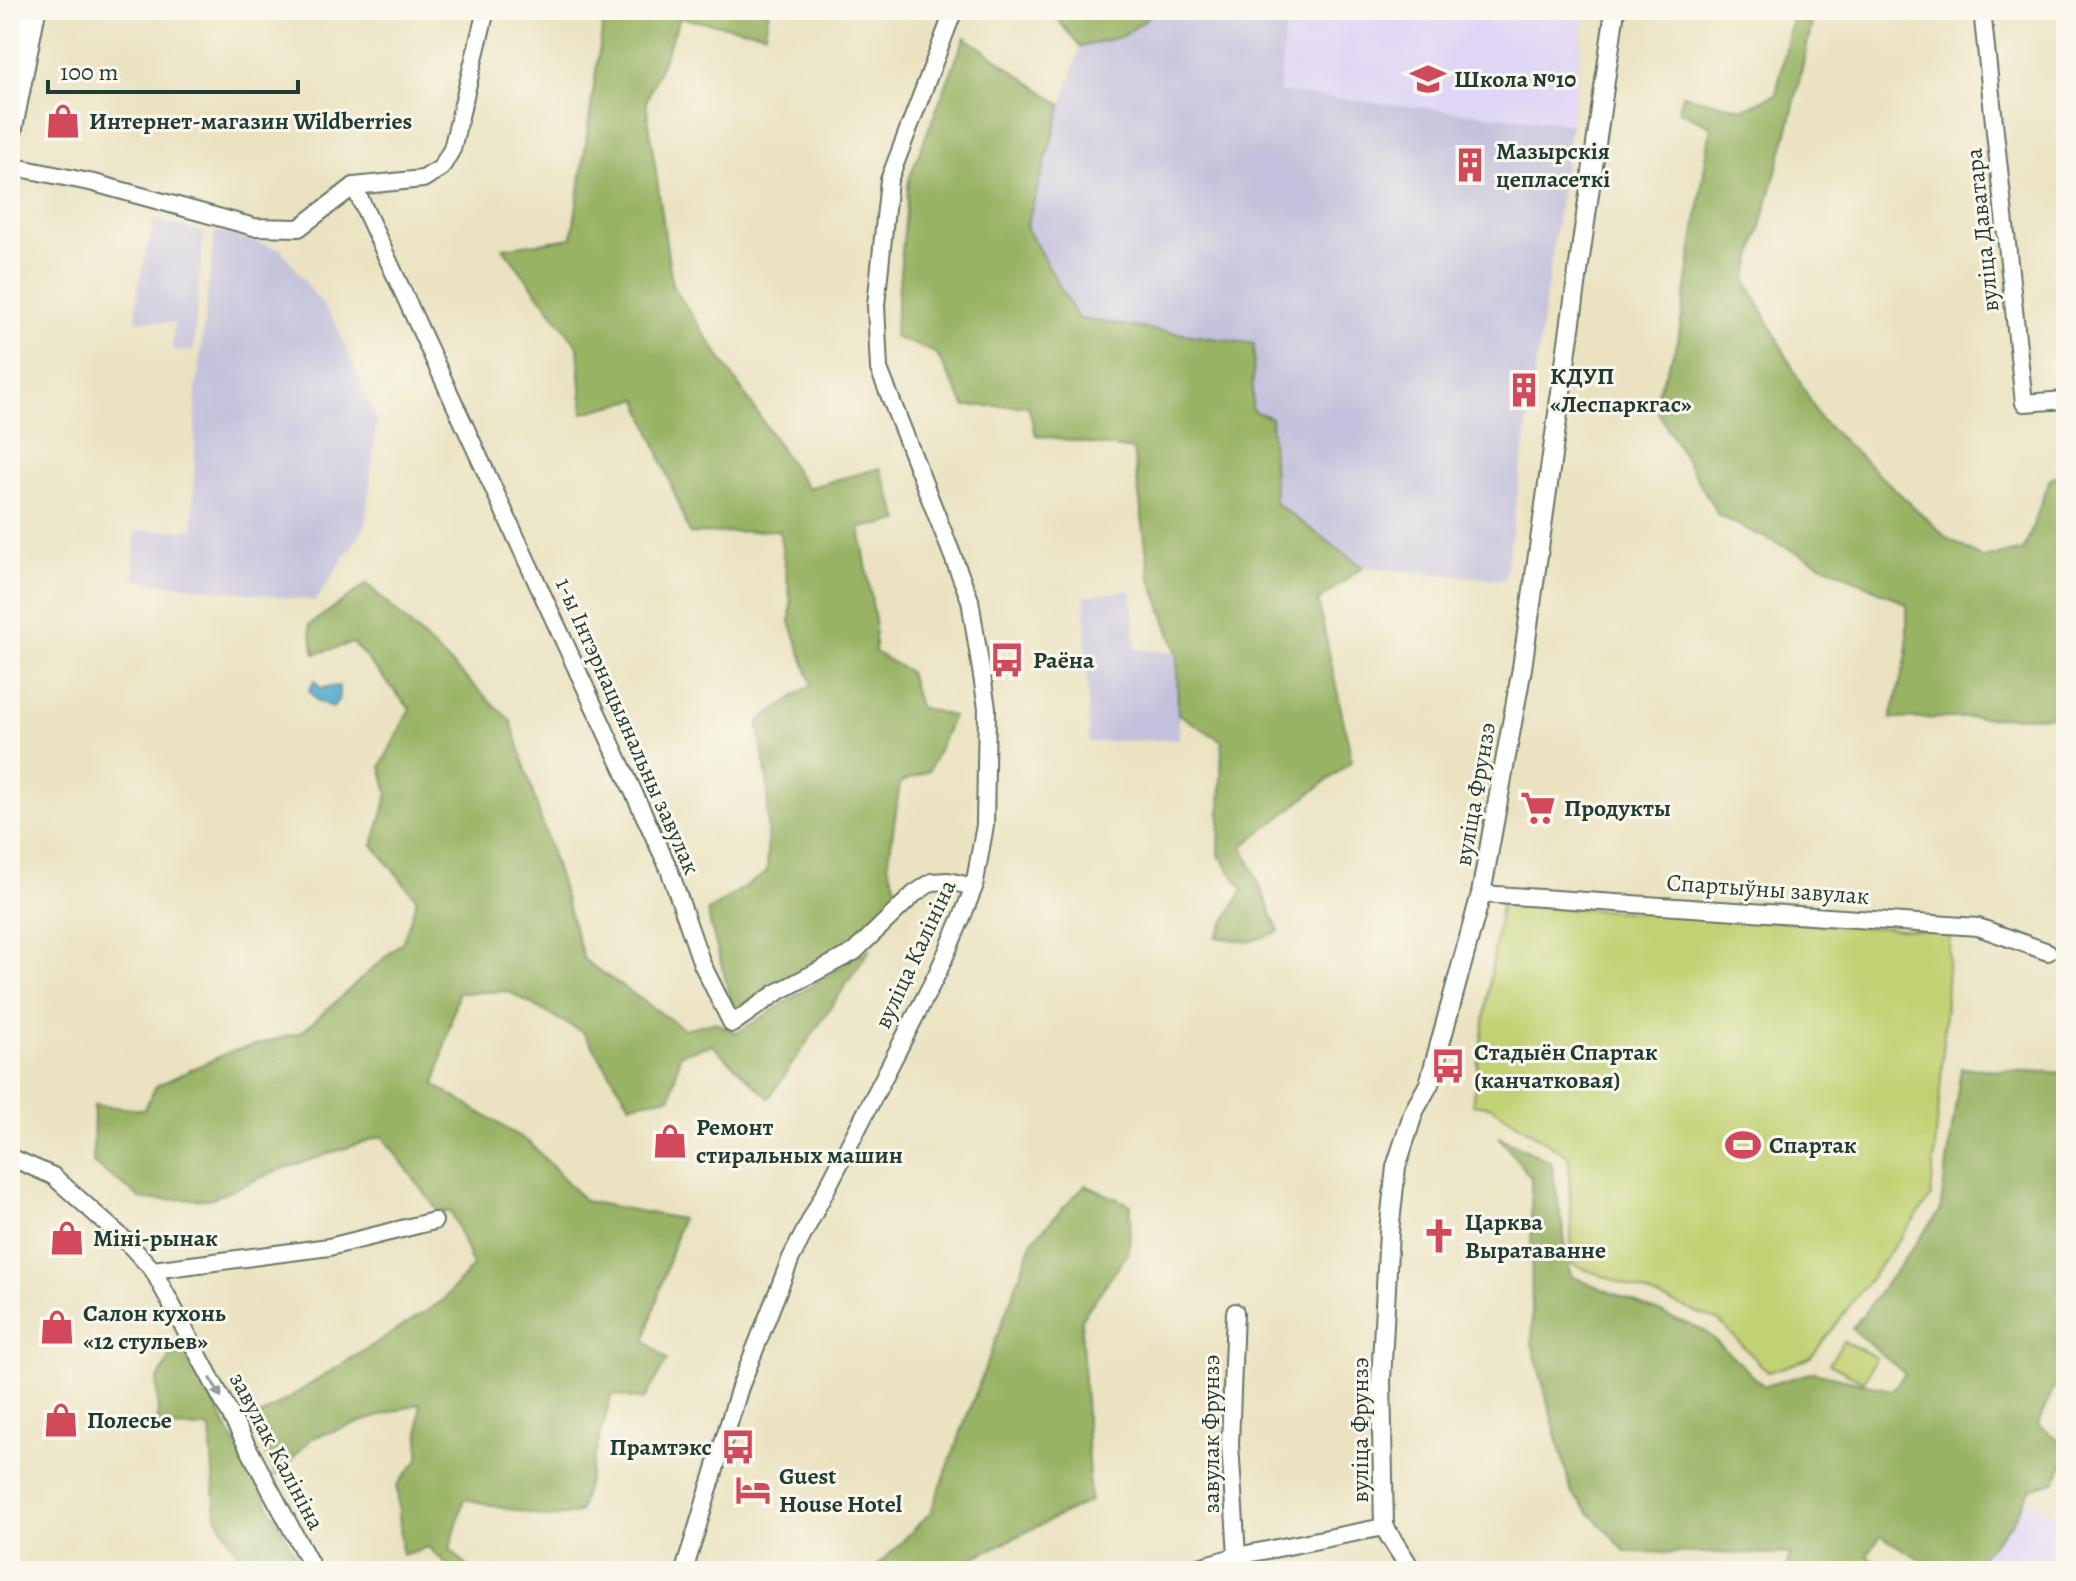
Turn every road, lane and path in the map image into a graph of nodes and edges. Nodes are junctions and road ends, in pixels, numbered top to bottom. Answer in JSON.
{"nodes":[{"id":1,"x":34,"y":10,"type":"edge"},
{"id":2,"x":486,"y":10,"type":"edge"},
{"id":3,"x":954,"y":10,"type":"edge"},
{"id":4,"x":1615,"y":10,"type":"edge"},
{"id":5,"x":1982,"y":10,"type":"edge"},
{"id":6,"x":10,"y":133,"type":"edge"},
{"id":7,"x":10,"y":166,"type":"edge"},
{"id":8,"x":354,"y":186,"type":"junction"},
{"id":9,"x":2066,"y":400,"type":"edge"},
{"id":10,"x":974,"y":887,"type":"junction"},
{"id":11,"x":1481,"y":894,"type":"junction"},
{"id":12,"x":2048,"y":952,"type":"dead end"},
{"id":13,"x":10,"y":1157,"type":"edge"},
{"id":14,"x":434,"y":1221,"type":"dead end"},
{"id":15,"x":153,"y":1270,"type":"junction"},
{"id":16,"x":1235,"y":1312,"type":"dead end"},
{"id":17,"x":1384,"y":1527,"type":"junction"},
{"id":18,"x":1237,"y":1556,"type":"junction"},
{"id":19,"x":314,"y":1571,"type":"edge"},
{"id":20,"x":684,"y":1571,"type":"edge"},
{"id":21,"x":1184,"y":1571,"type":"edge"},
{"id":22,"x":1412,"y":1571,"type":"edge"}],
"edges":[{"from":1,"to":6,"type":"main road"},
{"from":2,"to":8,"type":"street"},
{"from":3,"to":10,"type":"street","name":"вуліца Калініна"},
{"from":4,"to":11,"type":"street","name":"вуліца Фрунзэ"},
{"from":5,"to":9,"type":"street","name":"вуліца Даватара"},
{"from":7,"to":8,"type":"street"},
{"from":8,"to":10,"type":"street","name":"1-ы Інтэрнацыянальны завулак"},
{"from":10,"to":20,"type":"street","name":"вуліца Калініна"},
{"from":11,"to":12,"type":"street","name":"Спартыўны завулак"},
{"from":11,"to":17,"type":"street","name":"вуліца Фрунзэ"},
{"from":13,"to":15,"type":"street","name":"завулак Калініна"},
{"from":14,"to":15,"type":"street"},
{"from":15,"to":19,"type":"street","name":"завулак Калініна","one_way":true},
{"from":16,"to":18,"type":"street","name":"завулак Фрунзэ"},
{"from":17,"to":18,"type":"street"},
{"from":17,"to":22,"type":"street","name":"вуліца Фрунзэ"},
{"from":18,"to":21,"type":"street"}]}
